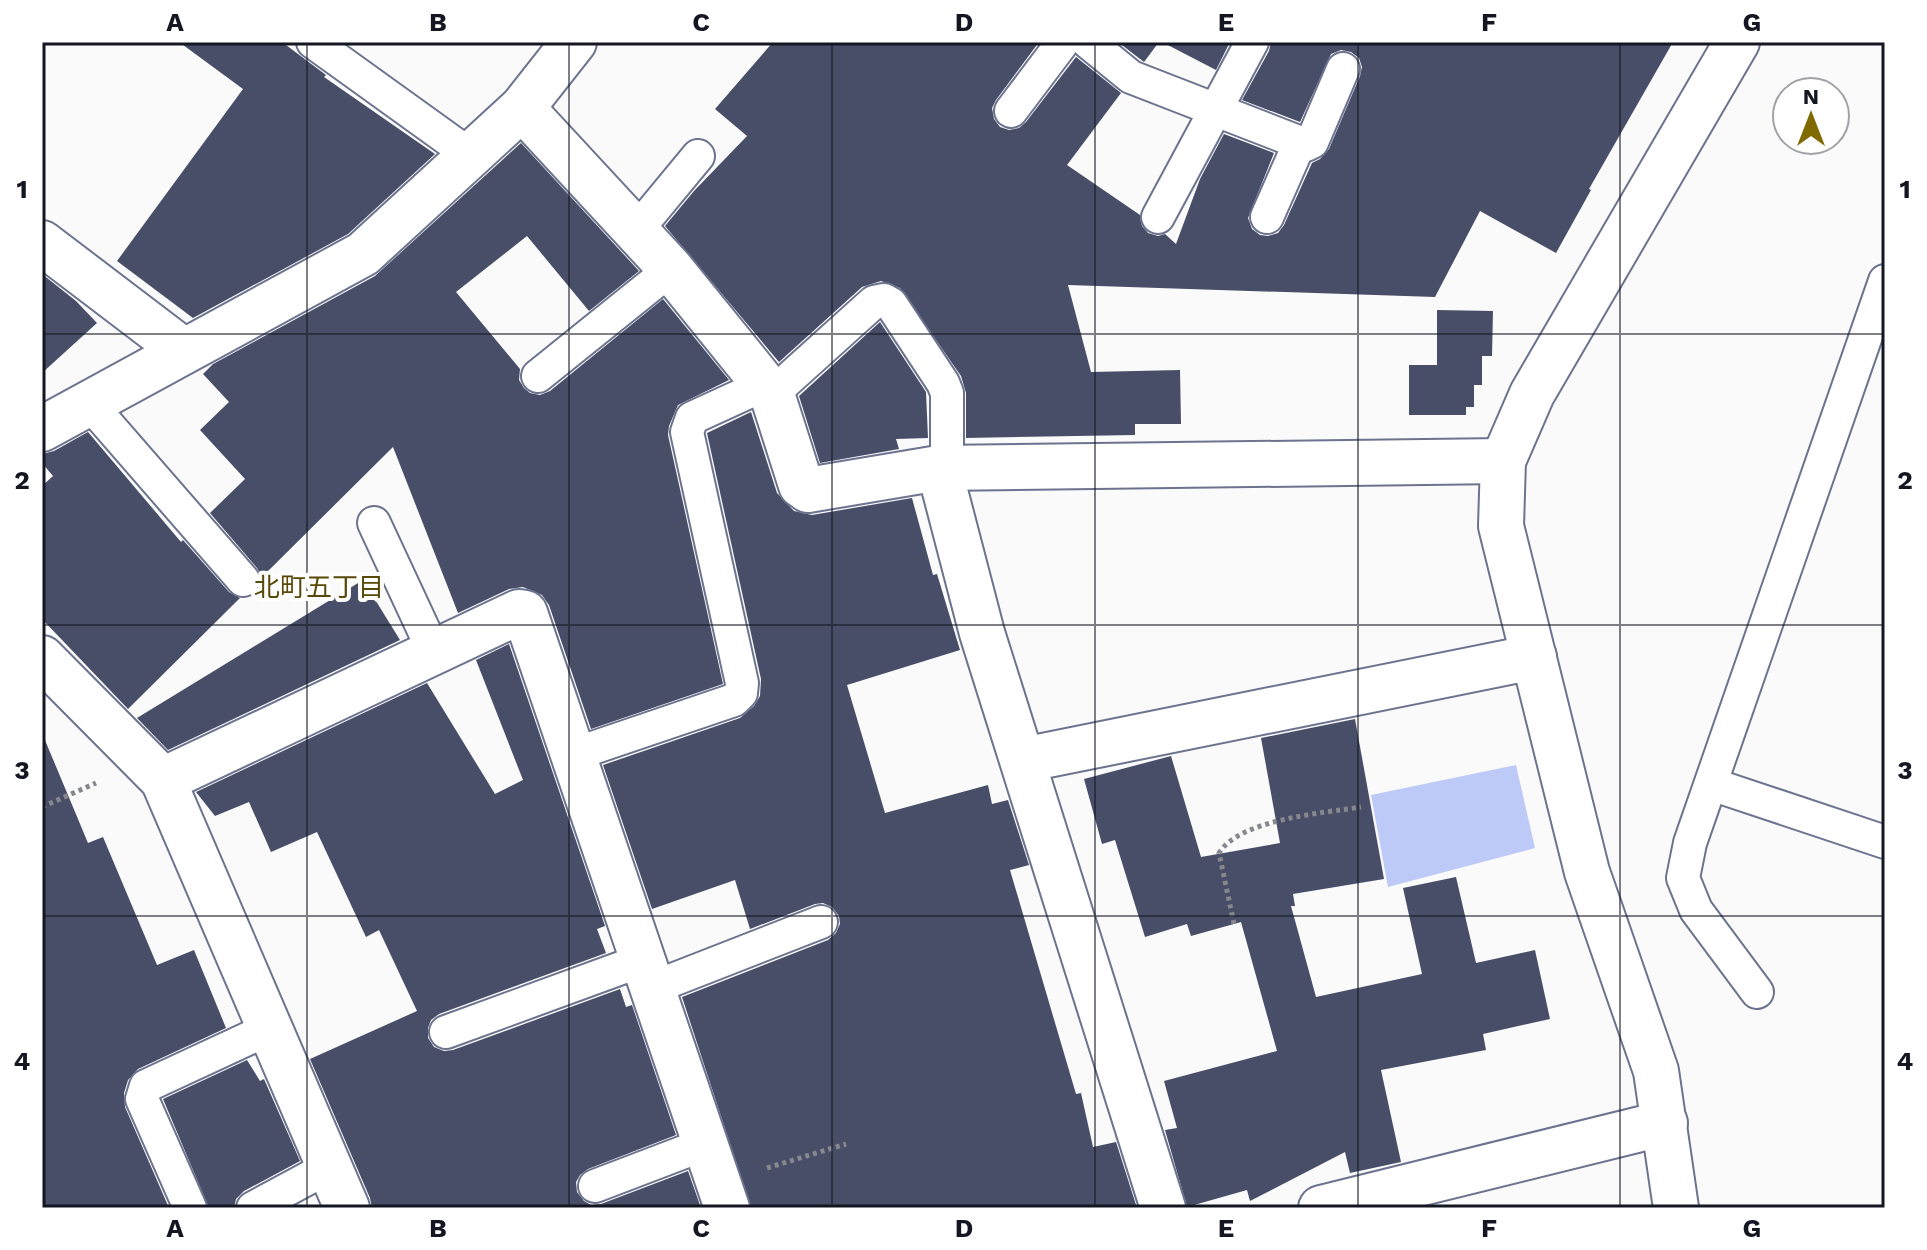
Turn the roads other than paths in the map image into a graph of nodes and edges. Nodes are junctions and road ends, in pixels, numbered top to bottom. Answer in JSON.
{"nodes":[{"id":1,"x":313,"y":42,"type":"edge"},
{"id":2,"x":574,"y":42,"type":"edge"},
{"id":3,"x":1063,"y":42,"type":"edge"},
{"id":4,"x":1088,"y":42,"type":"edge"},
{"id":5,"x":1252,"y":42,"type":"edge"},
{"id":6,"x":1737,"y":42,"type":"edge"},
{"id":7,"x":1343,"y":69,"type":"dead end"},
{"id":8,"x":522,"y":108,"type":"junction"},
{"id":9,"x":1011,"y":111,"type":"dead end"},
{"id":10,"x":1215,"y":111,"type":"junction"},
{"id":11,"x":1300,"y":142,"type":"junction"},
{"id":12,"x":470,"y":155,"type":"junction"},
{"id":13,"x":698,"y":156,"type":"dead end"},
{"id":14,"x":1158,"y":217,"type":"dead end"},
{"id":15,"x":1267,"y":217,"type":"dead end"},
{"id":16,"x":636,"y":231,"type":"junction"},
{"id":17,"x":42,"y":243,"type":"edge"},
{"id":18,"x":671,"y":269,"type":"junction"},
{"id":19,"x":1885,"y":281,"type":"edge"},
{"id":20,"x":184,"y":351,"type":"junction"},
{"id":21,"x":538,"y":376,"type":"dead end"},
{"id":22,"x":768,"y":390,"type":"junction"},
{"id":23,"x":89,"y":403,"type":"junction"},
{"id":24,"x":42,"y":429,"type":"edge"},
{"id":25,"x":1503,"y":461,"type":"junction"},
{"id":26,"x":943,"y":468,"type":"junction"},
{"id":27,"x":374,"y":523,"type":"dead end"},
{"id":28,"x":243,"y":580,"type":"dead end"},
{"id":29,"x":434,"y":652,"type":"junction"},
{"id":30,"x":1534,"y":657,"type":"junction"},
{"id":31,"x":42,"y":658,"type":"edge"},
{"id":32,"x":572,"y":755,"type":"junction"},
{"id":33,"x":1023,"y":760,"type":"junction"},
{"id":34,"x":163,"y":780,"type":"junction"},
{"id":35,"x":1711,"y":784,"type":"junction"},
{"id":36,"x":1885,"y":842,"type":"edge"},
{"id":37,"x":821,"y":922,"type":"dead end"},
{"id":38,"x":647,"y":974,"type":"junction"},
{"id":39,"x":1757,"y":992,"type":"dead end"},
{"id":40,"x":271,"y":1028,"type":"junction"},
{"id":41,"x":446,"y":1032,"type":"dead end"},
{"id":42,"x":1665,"y":1123,"type":"junction"},
{"id":43,"x":329,"y":1167,"type":"junction"},
{"id":44,"x":717,"y":1178,"type":"edge"},
{"id":45,"x":595,"y":1186,"type":"dead end"},
{"id":46,"x":190,"y":1208,"type":"edge"},
{"id":47,"x":253,"y":1208,"type":"edge"},
{"id":48,"x":347,"y":1208,"type":"edge"},
{"id":49,"x":1163,"y":1208,"type":"edge"},
{"id":50,"x":1321,"y":1208,"type":"edge"},
{"id":51,"x":1676,"y":1208,"type":"edge"}],
"edges":[{"from":1,"to":12,"type":"lane"},
{"from":2,"to":8,"type":"street"},
{"from":3,"to":9,"type":"lane"},
{"from":4,"to":10,"type":"lane"},
{"from":5,"to":10,"type":"lane"},
{"from":6,"to":25,"type":"street"},
{"from":7,"to":11,"type":"lane"},
{"from":8,"to":12,"type":"street"},
{"from":8,"to":16,"type":"street"},
{"from":10,"to":11,"type":"lane"},
{"from":10,"to":14,"type":"lane"},
{"from":11,"to":15,"type":"lane"},
{"from":12,"to":20,"type":"street"},
{"from":13,"to":16,"type":"lane"},
{"from":16,"to":18,"type":"street"},
{"from":17,"to":20,"type":"street"},
{"from":18,"to":21,"type":"lane"},
{"from":18,"to":22,"type":"street"},
{"from":19,"to":35,"type":"lane"},
{"from":20,"to":23,"type":"street"},
{"from":22,"to":26,"type":"street"},
{"from":22,"to":26,"type":"lane"},
{"from":22,"to":32,"type":"lane"},
{"from":23,"to":24,"type":"street"},
{"from":23,"to":28,"type":"lane"},
{"from":25,"to":26,"type":"street"},
{"from":25,"to":30,"type":"street"},
{"from":26,"to":33,"type":"street"},
{"from":27,"to":29,"type":"lane"},
{"from":29,"to":32,"type":"street"},
{"from":29,"to":34,"type":"street"},
{"from":30,"to":33,"type":"street"},
{"from":30,"to":42,"type":"street"},
{"from":31,"to":34,"type":"street"},
{"from":32,"to":38,"type":"street"},
{"from":33,"to":49,"type":"street"},
{"from":34,"to":40,"type":"street"},
{"from":35,"to":36,"type":"lane"},
{"from":35,"to":39,"type":"lane"},
{"from":37,"to":38,"type":"lane"},
{"from":38,"to":41,"type":"lane"},
{"from":38,"to":44,"type":"street"},
{"from":40,"to":43,"type":"street"},
{"from":40,"to":46,"type":"lane"},
{"from":42,"to":50,"type":"street"},
{"from":42,"to":51,"type":"street"},
{"from":43,"to":47,"type":"lane"},
{"from":43,"to":48,"type":"street"},
{"from":44,"to":45,"type":"lane"}]}
